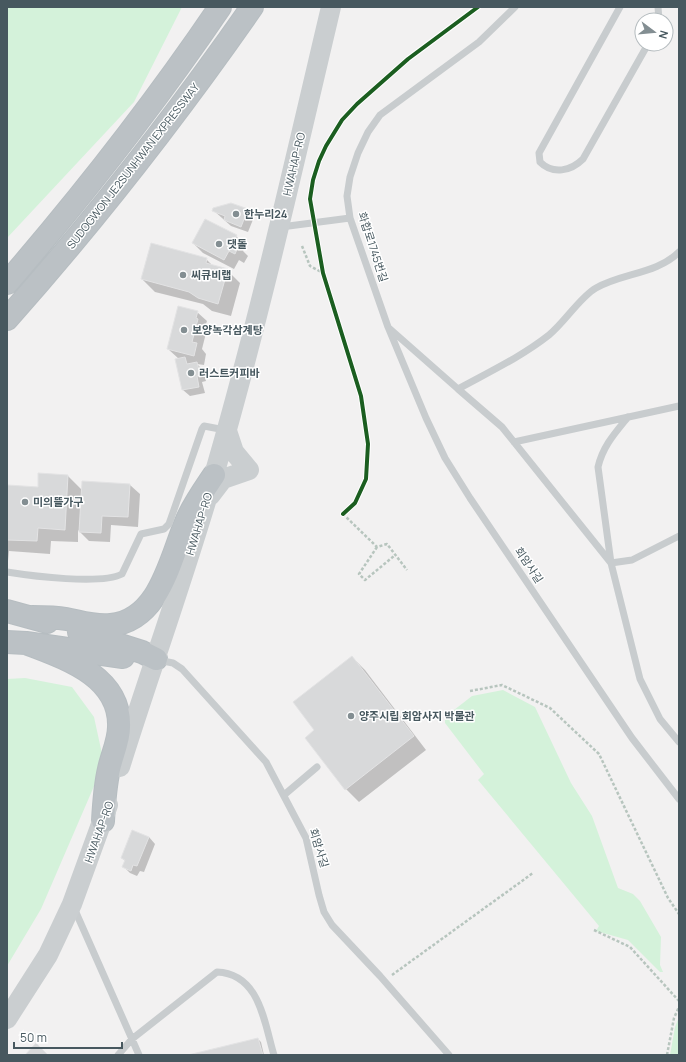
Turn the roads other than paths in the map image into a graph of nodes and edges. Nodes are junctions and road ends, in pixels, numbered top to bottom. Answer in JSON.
{"nodes":[{"id":1,"x":220,"y":7,"type":"edge"},
{"id":2,"x":252,"y":7,"type":"edge"},
{"id":3,"x":331,"y":7,"type":"edge"},
{"id":4,"x":515,"y":7,"type":"edge"},
{"id":5,"x":620,"y":7,"type":"edge"},
{"id":6,"x":644,"y":52,"type":"edge"},
{"id":7,"x":350,"y":218,"type":"junction"},
{"id":8,"x":280,"y":227,"type":"junction"},
{"id":9,"x":679,"y":252,"type":"edge"},
{"id":10,"x":7,"y":283,"type":"edge"},
{"id":11,"x":7,"y":319,"type":"edge"},
{"id":12,"x":388,"y":327,"type":"junction"},
{"id":13,"x":458,"y":389,"type":"junction"},
{"id":14,"x":679,"y":406,"type":"edge"},
{"id":15,"x":628,"y":417,"type":"junction"},
{"id":16,"x":227,"y":431,"type":"junction"},
{"id":17,"x":514,"y":442,"type":"junction"},
{"id":18,"x":214,"y":475,"type":"junction"},
{"id":19,"x":205,"y":505,"type":"junction"},
{"id":20,"x":679,"y":536,"type":"edge"},
{"id":21,"x":611,"y":563,"type":"junction"},
{"id":22,"x":7,"y":572,"type":"edge"},
{"id":23,"x":7,"y":612,"type":"edge"},
{"id":24,"x":32,"y":617,"type":"junction"},
{"id":25,"x":17,"y":642,"type":"edge"},
{"id":26,"x":156,"y":659,"type":"junction"},
{"id":27,"x":679,"y":742,"type":"edge"},
{"id":28,"x":317,"y":767,"type":"dead end"},
{"id":29,"x":284,"y":795,"type":"junction"},
{"id":30,"x":679,"y":799,"type":"edge"},
{"id":31,"x":104,"y":821,"type":"junction"},
{"id":32,"x":72,"y":904,"type":"junction"},
{"id":33,"x":7,"y":1019,"type":"edge"},
{"id":34,"x":132,"y":1039,"type":"junction"},
{"id":35,"x":118,"y":1055,"type":"edge"},
{"id":36,"x":139,"y":1055,"type":"edge"},
{"id":37,"x":274,"y":1055,"type":"edge"},
{"id":38,"x":449,"y":1055,"type":"edge"}],
"edges":[{"from":1,"to":10,"type":"highway"},
{"from":2,"to":11,"type":"highway","name":"SUDOGWON JE2SUNHWAN EXPRESSWAY"},
{"from":3,"to":8,"type":"main road","name":"HWAHAP-RO"},
{"from":4,"to":7,"type":"lane","name":"화합로1745번길"},
{"from":5,"to":6,"type":"lane"},
{"from":7,"to":8,"type":"lane"},
{"from":7,"to":12,"type":"lane","name":"화합로1745번길"},
{"from":8,"to":16,"type":"main road","name":"HWAHAP-RO"},
{"from":9,"to":13,"type":"lane"},
{"from":12,"to":13,"type":"lane","name":"화합로1745번길"},
{"from":12,"to":30,"type":"lane","name":"회암사길"},
{"from":13,"to":17,"type":"lane","name":"화합로1745번길"},
{"from":14,"to":15,"type":"lane"},
{"from":15,"to":17,"type":"lane"},
{"from":15,"to":21,"type":"lane"},
{"from":16,"to":18,"type":"main road","name":"HWAHAP-RO"},
{"from":16,"to":19,"type":"main road"},
{"from":16,"to":22,"type":"lane"},
{"from":17,"to":21,"type":"lane","name":"화합로1745번길"},
{"from":18,"to":19,"type":"main road","name":"HWAHAP-RO"},
{"from":18,"to":24,"type":"highway"},
{"from":19,"to":26,"type":"main road","name":"HWAHAP-RO"},
{"from":20,"to":21,"type":"lane"},
{"from":21,"to":27,"type":"lane"},
{"from":23,"to":24,"type":"highway"},
{"from":24,"to":26,"type":"highway"},
{"from":25,"to":26,"type":"highway"},
{"from":25,"to":31,"type":"highway"},
{"from":26,"to":29,"type":"lane","name":"회암사길"},
{"from":26,"to":31,"type":"main road","name":"HWAHAP-RO"},
{"from":28,"to":29,"type":"lane"},
{"from":29,"to":38,"type":"lane","name":"회암사길"},
{"from":31,"to":32,"type":"main road","name":"HWAHAP-RO"},
{"from":32,"to":33,"type":"main road","name":"HWAHAP-RO"},
{"from":32,"to":34,"type":"lane"},
{"from":34,"to":35,"type":"lane"},
{"from":34,"to":36,"type":"lane"},
{"from":34,"to":37,"type":"lane"}]}
